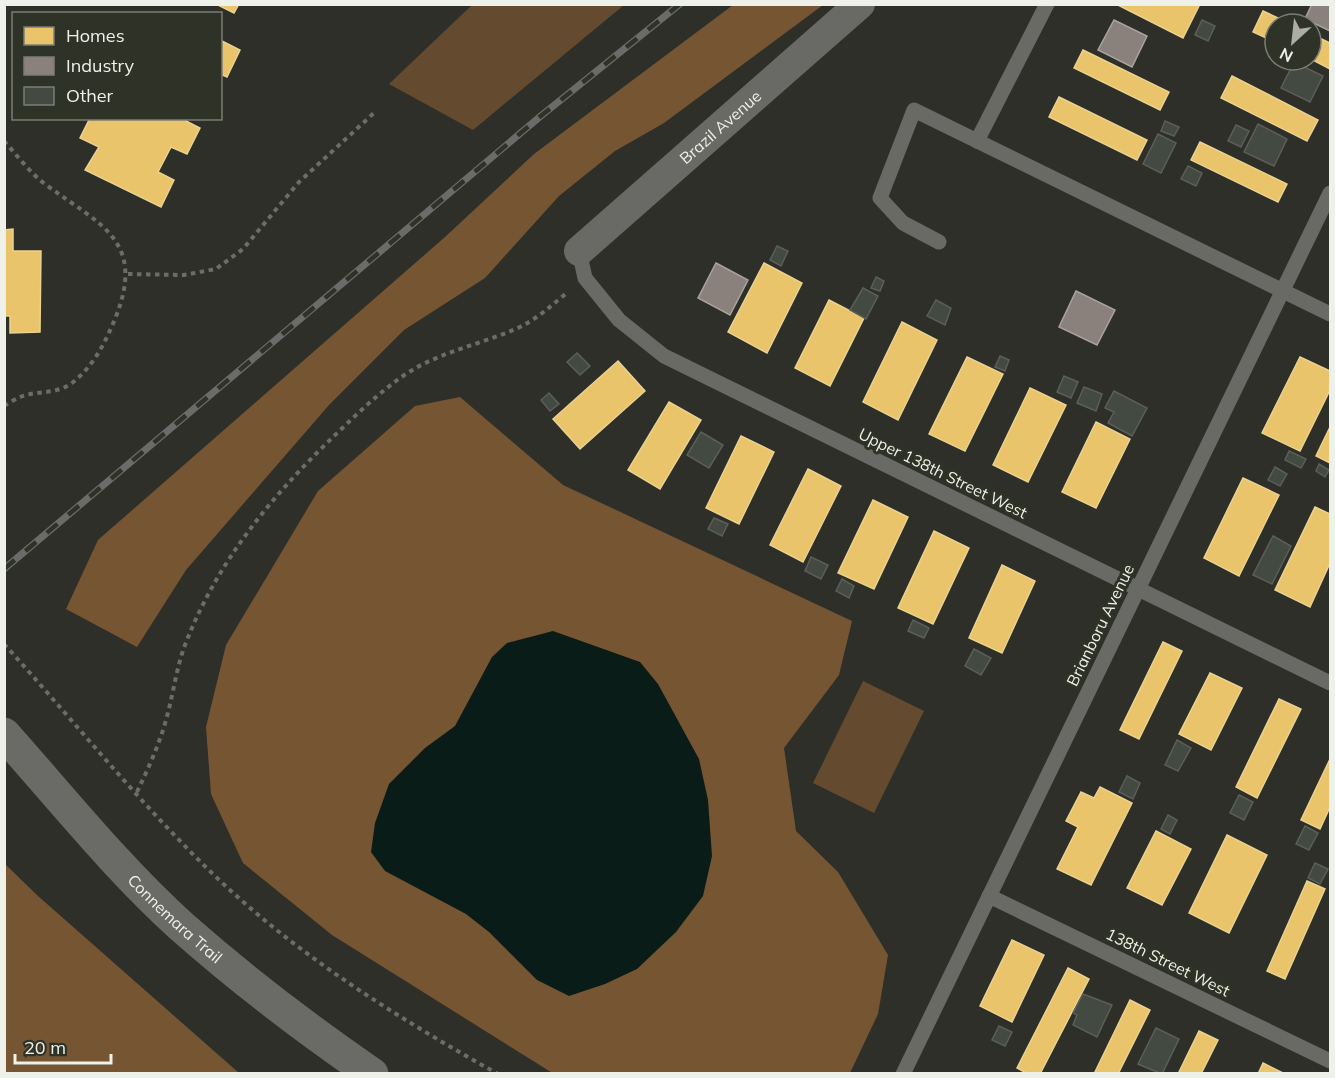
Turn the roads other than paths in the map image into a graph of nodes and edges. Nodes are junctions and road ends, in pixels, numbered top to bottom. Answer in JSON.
{"nodes":[{"id":1,"x":860,"y":4,"type":"edge"},
{"id":2,"x":1047,"y":4,"type":"edge"},
{"id":3,"x":977,"y":141,"type":"junction"},
{"id":4,"x":1330,"y":192,"type":"edge"},
{"id":5,"x":939,"y":242,"type":"dead end"},
{"id":6,"x":582,"y":265,"type":"joint"},
{"id":7,"x":1283,"y":290,"type":"junction"},
{"id":8,"x":1330,"y":314,"type":"edge"},
{"id":9,"x":1138,"y":589,"type":"junction"},
{"id":10,"x":1330,"y":683,"type":"edge"},
{"id":11,"x":4,"y":734,"type":"edge"},
{"id":12,"x":989,"y":896,"type":"junction"},
{"id":13,"x":1330,"y":1061,"type":"edge"},
{"id":14,"x":364,"y":1071,"type":"edge"},
{"id":15,"x":903,"y":1074,"type":"edge"}],
"edges":[{"from":1,"to":6,"type":"street","name":"Brazil Avenue"},
{"from":2,"to":3,"type":"lane"},
{"from":3,"to":5,"type":"lane"},
{"from":3,"to":7,"type":"lane"},
{"from":4,"to":7,"type":"lane","name":"Brianboru Avenue"},
{"from":6,"to":9,"type":"lane","name":"Upper 138th Street West"},
{"from":7,"to":8,"type":"lane"},
{"from":7,"to":9,"type":"lane","name":"Brianboru Avenue"},
{"from":9,"to":10,"type":"lane","name":"Upper 138th Street West"},
{"from":9,"to":12,"type":"lane","name":"Brianboru Avenue"},
{"from":11,"to":14,"type":"street","name":"Connemara Trail"},
{"from":12,"to":13,"type":"lane","name":"138th Street West"},
{"from":12,"to":15,"type":"lane","name":"Brianboru Avenue"}]}
